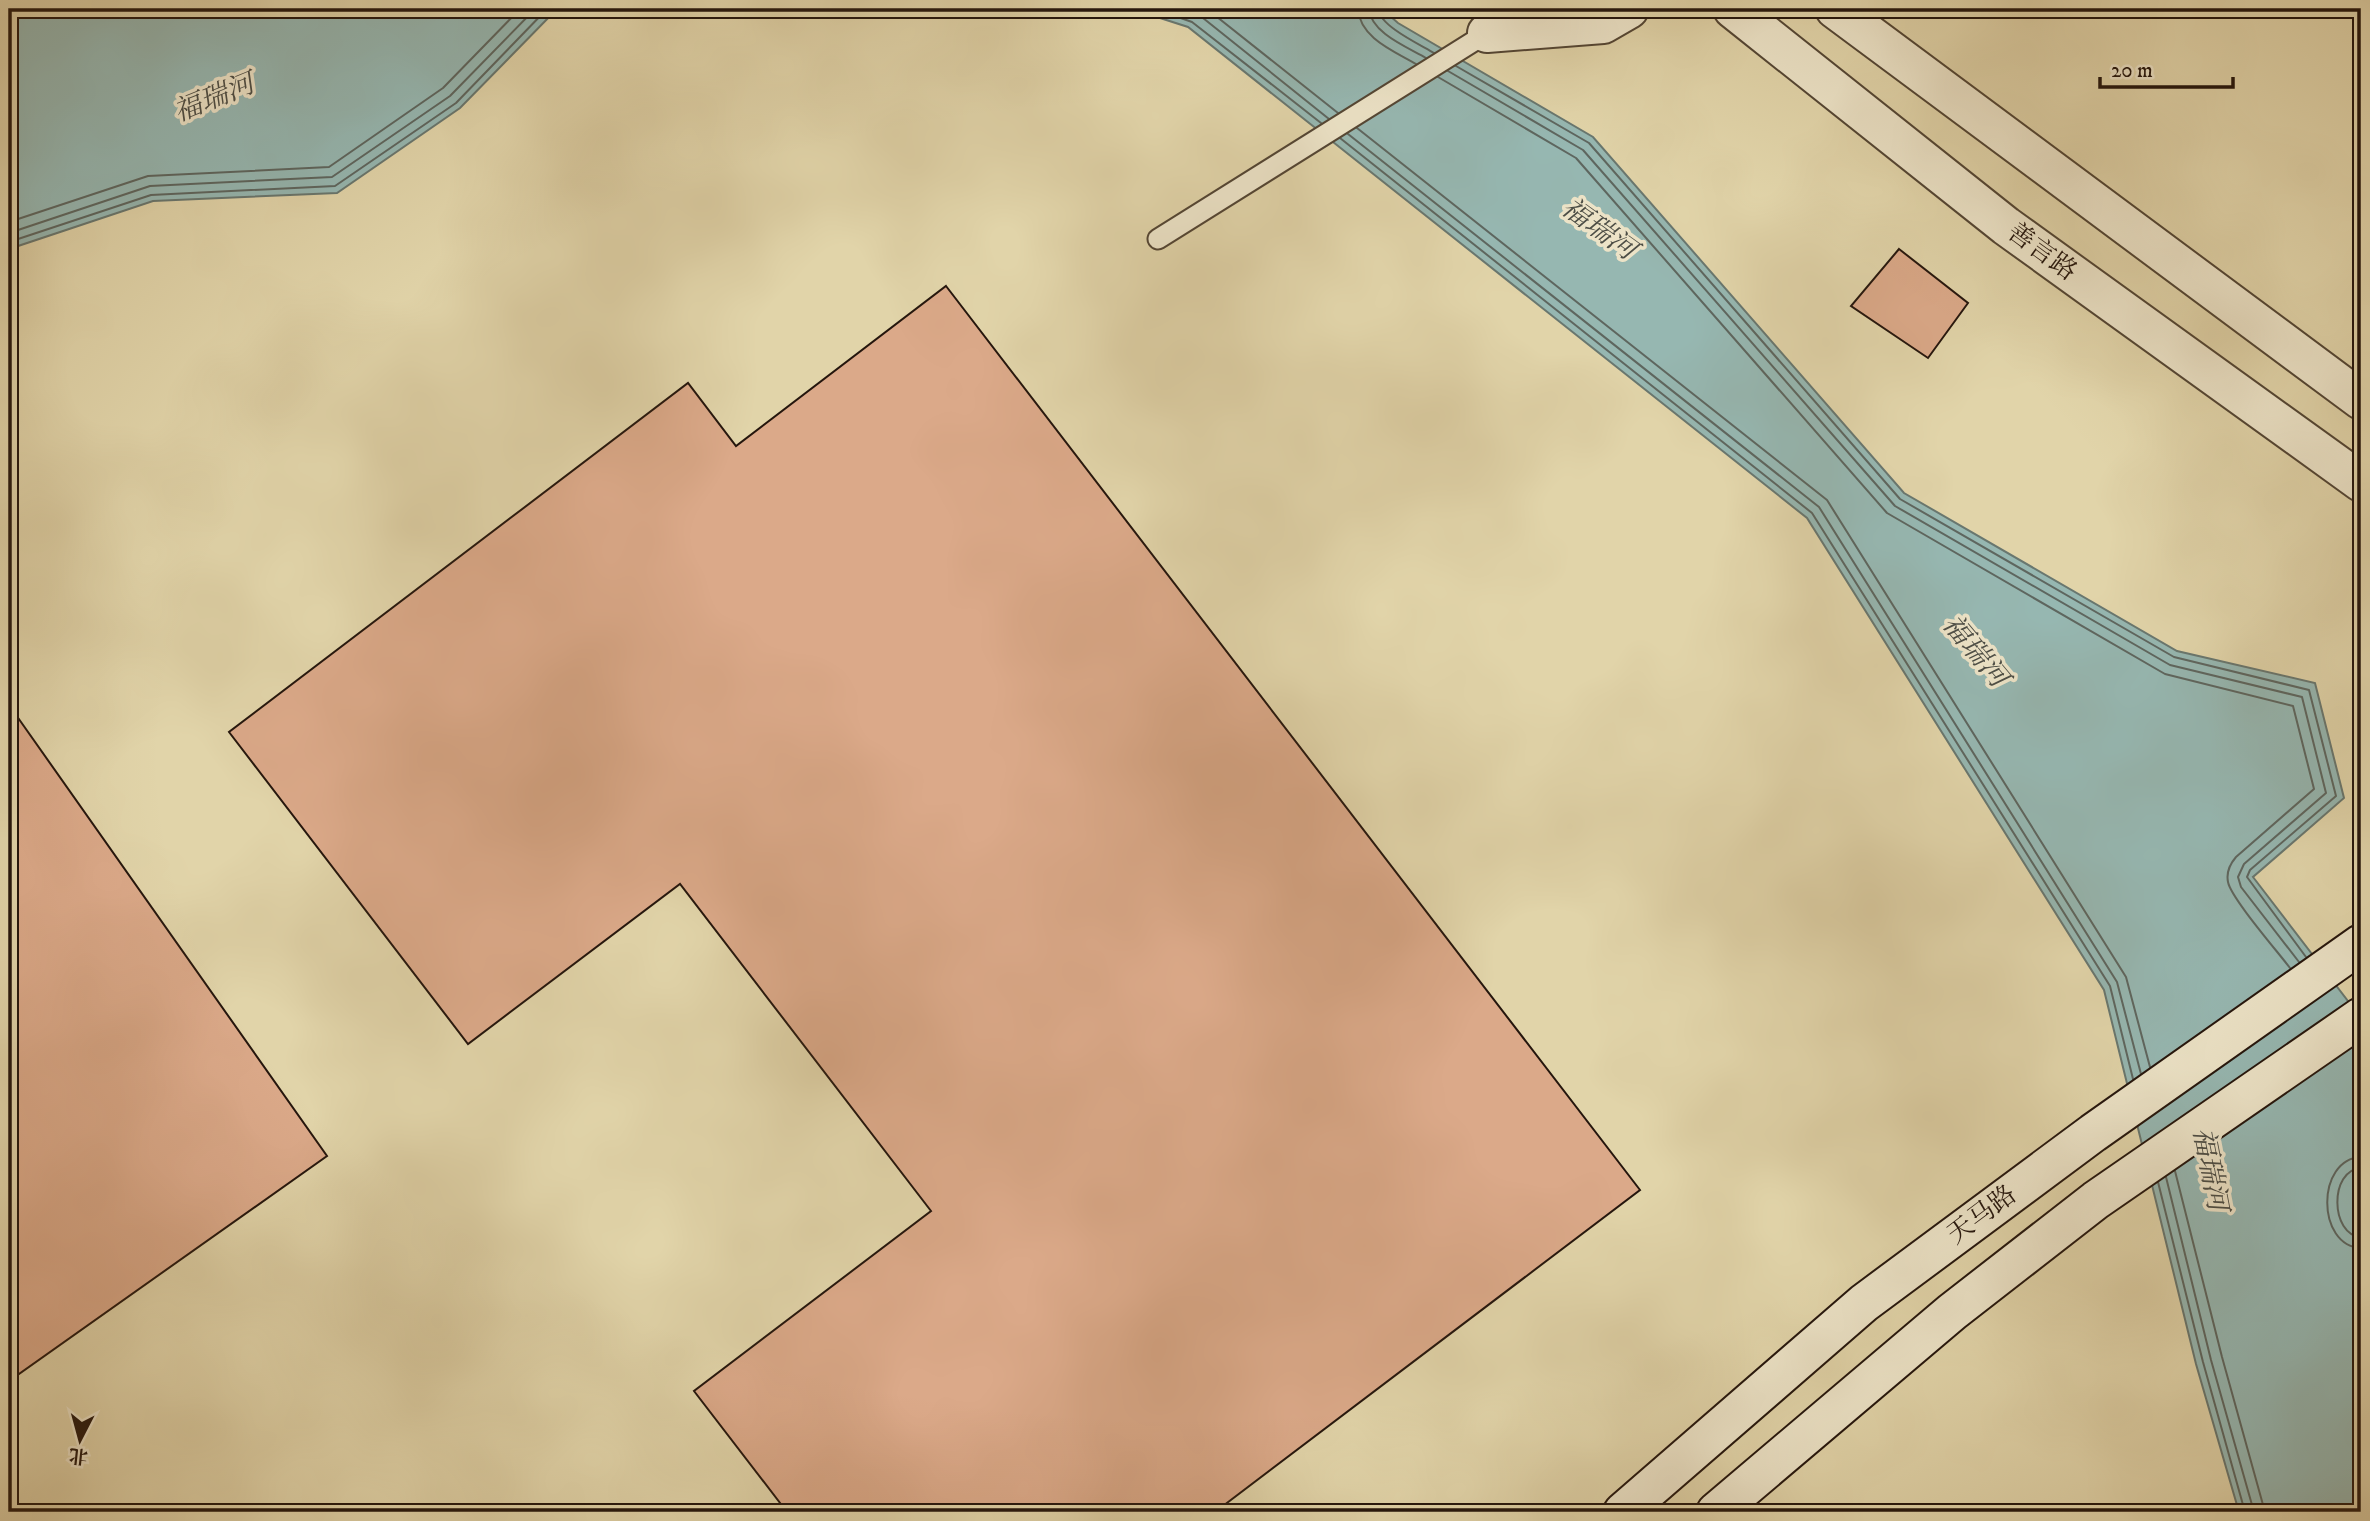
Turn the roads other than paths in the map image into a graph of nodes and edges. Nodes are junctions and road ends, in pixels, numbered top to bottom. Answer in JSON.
{"nodes":[{"id":1,"x":1629,"y":9,"type":"edge"},
{"id":2,"x":1733,"y":9,"type":"edge"},
{"id":3,"x":1835,"y":9,"type":"edge"},
{"id":4,"x":1495,"y":21,"type":"edge"},
{"id":5,"x":1158,"y":239,"type":"dead end"},
{"id":6,"x":2361,"y":400,"type":"edge"},
{"id":7,"x":2361,"y":482,"type":"edge"},
{"id":8,"x":2353,"y":949,"type":"edge"},
{"id":9,"x":2361,"y":1017,"type":"edge"},
{"id":10,"x":1623,"y":1512,"type":"edge"},
{"id":11,"x":1716,"y":1512,"type":"edge"}],
"edges":[{"from":1,"to":4,"type":"main road"},
{"from":2,"to":7,"type":"main road","name":"善言路"},
{"from":3,"to":6,"type":"main road"},
{"from":4,"to":5,"type":"lane"},
{"from":8,"to":10,"type":"main road","name":"天马路"},
{"from":9,"to":11,"type":"main road"}]}
